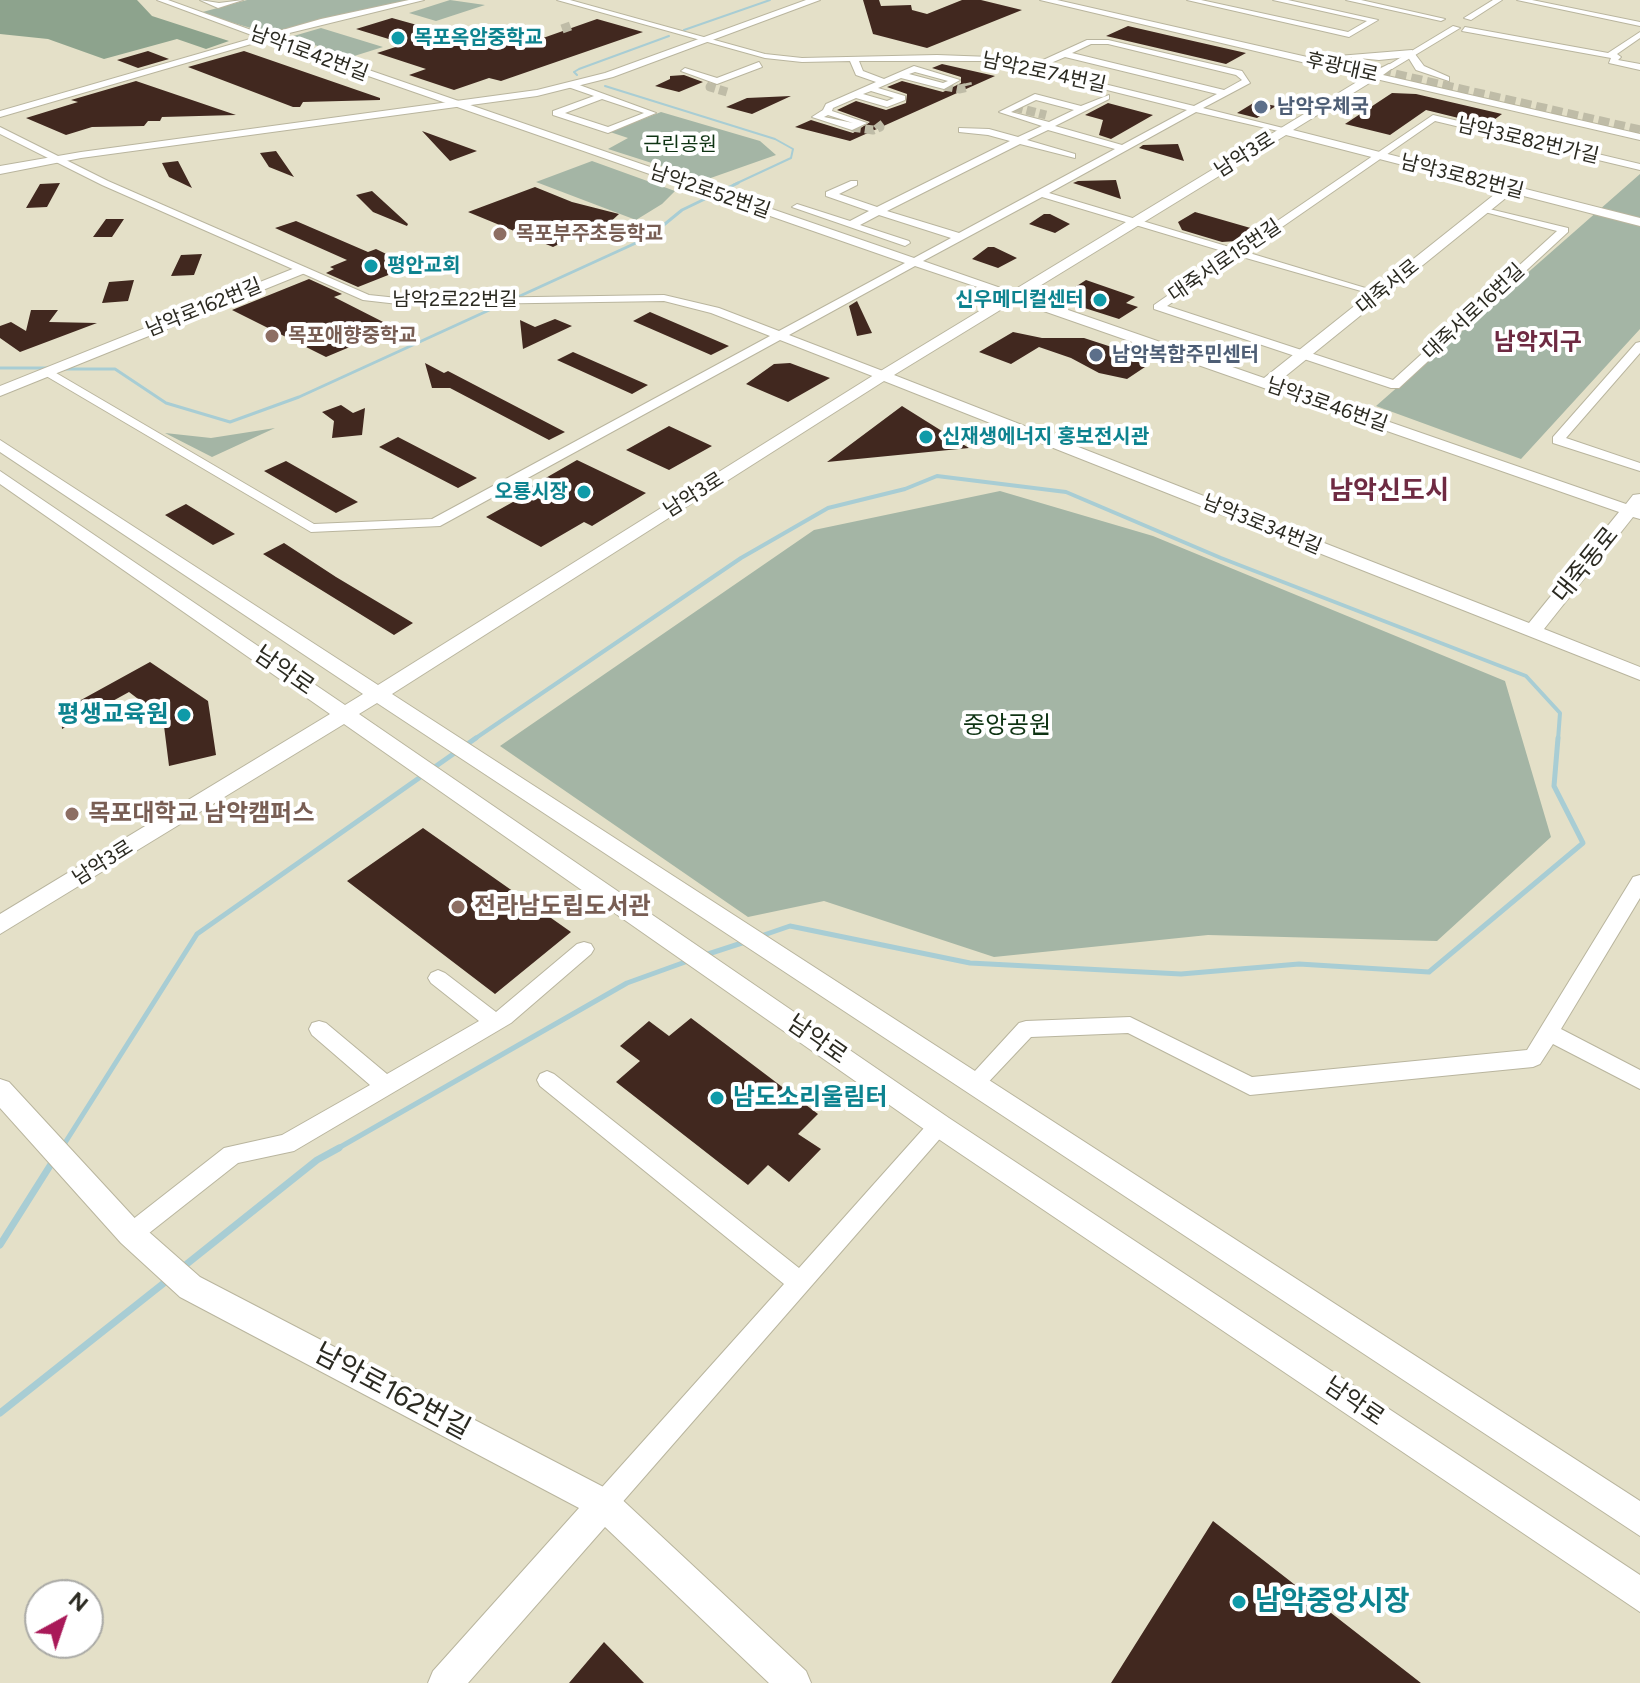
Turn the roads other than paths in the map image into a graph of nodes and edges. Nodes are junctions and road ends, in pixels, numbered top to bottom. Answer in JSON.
{"nodes":[{"id":1,"x":161,"y":0,"type":"edge"},
{"id":2,"x":204,"y":0,"type":"edge"},
{"id":3,"x":239,"y":0,"type":"edge"},
{"id":4,"x":420,"y":0,"type":"edge"},
{"id":5,"x":561,"y":0,"type":"edge"},
{"id":6,"x":815,"y":0,"type":"edge"},
{"id":7,"x":1045,"y":0,"type":"edge"},
{"id":8,"x":1058,"y":0,"type":"edge"},
{"id":9,"x":1075,"y":0,"type":"edge"},
{"id":10,"x":1090,"y":0,"type":"edge"},
{"id":11,"x":1191,"y":0,"type":"edge"},
{"id":12,"x":1277,"y":0,"type":"edge"},
{"id":13,"x":1310,"y":0,"type":"edge"},
{"id":14,"x":1350,"y":0,"type":"edge"},
{"id":15,"x":1498,"y":0,"type":"edge"},
{"id":16,"x":1521,"y":0,"type":"edge"},
{"id":17,"x":1301,"y":5,"type":"junction"},
{"id":18,"x":1449,"y":17,"type":"junction"},
{"id":19,"x":1274,"y":18,"type":"junction"},
{"id":20,"x":1468,"y":18,"type":"junction"},
{"id":21,"x":1480,"y":23,"type":"junction"},
{"id":22,"x":1639,"y":24,"type":"edge"},
{"id":23,"x":1460,"y":28,"type":"junction"},
{"id":24,"x":1640,"y":34,"type":"edge"},
{"id":25,"x":263,"y":37,"type":"junction"},
{"id":26,"x":704,"y":40,"type":"junction"},
{"id":27,"x":1640,"y":44,"type":"edge"},
{"id":28,"x":1412,"y":53,"type":"junction"},
{"id":29,"x":1064,"y":54,"type":"junction"},
{"id":30,"x":1612,"y":55,"type":"junction"},
{"id":31,"x":739,"y":60,"type":"dead end"},
{"id":32,"x":854,"y":60,"type":"junction"},
{"id":33,"x":1337,"y":61,"type":"junction"},
{"id":34,"x":1640,"y":67,"type":"edge"},
{"id":35,"x":1033,"y":68,"type":"junction"},
{"id":36,"x":685,"y":71,"type":"dead end"},
{"id":37,"x":794,"y":71,"type":"dead end"},
{"id":38,"x":1382,"y":71,"type":"junction"},
{"id":39,"x":809,"y":72,"type":"dead end"},
{"id":40,"x":848,"y":73,"type":"dead end"},
{"id":41,"x":859,"y":73,"type":"junction"},
{"id":42,"x":901,"y":75,"type":"junction"},
{"id":43,"x":1445,"y":79,"type":"junction"},
{"id":44,"x":884,"y":82,"type":"junction"},
{"id":45,"x":1052,"y":83,"type":"dead end"},
{"id":46,"x":571,"y":85,"type":"junction"},
{"id":47,"x":1422,"y":86,"type":"junction"},
{"id":48,"x":870,"y":88,"type":"junction"},
{"id":49,"x":1356,"y":88,"type":"junction"},
{"id":50,"x":1224,"y":93,"type":"junction"},
{"id":51,"x":856,"y":95,"type":"junction"},
{"id":52,"x":601,"y":96,"type":"junction"},
{"id":53,"x":1106,"y":97,"type":"junction"},
{"id":54,"x":457,"y":106,"type":"junction"},
{"id":55,"x":1567,"y":107,"type":"dead end"},
{"id":56,"x":1081,"y":109,"type":"junction"},
{"id":57,"x":1196,"y":109,"type":"junction"},
{"id":58,"x":1155,"y":110,"type":"dead end"},
{"id":59,"x":827,"y":112,"type":"dead end"},
{"id":60,"x":0,"y":114,"type":"edge"},
{"id":61,"x":1049,"y":126,"type":"junction"},
{"id":62,"x":0,"y":130,"type":"edge"},
{"id":63,"x":962,"y":130,"type":"dead end"},
{"id":64,"x":1284,"y":131,"type":"junction"},
{"id":65,"x":1066,"y":132,"type":"junction"},
{"id":66,"x":1640,"y":137,"type":"edge"},
{"id":67,"x":1016,"y":140,"type":"junction"},
{"id":68,"x":1049,"y":141,"type":"dead end"},
{"id":69,"x":1125,"y":149,"type":"junction"},
{"id":70,"x":1378,"y":155,"type":"junction"},
{"id":71,"x":1072,"y":156,"type":"dead end"},
{"id":72,"x":59,"y":158,"type":"junction"},
{"id":73,"x":1640,"y":167,"type":"edge"},
{"id":74,"x":0,"y":170,"type":"edge"},
{"id":75,"x":854,"y":183,"type":"dead end"},
{"id":76,"x":1509,"y":189,"type":"junction"},
{"id":77,"x":1043,"y":194,"type":"junction"},
{"id":78,"x":797,"y":207,"type":"dead end"},
{"id":79,"x":1485,"y":209,"type":"junction"},
{"id":80,"x":878,"y":211,"type":"junction"},
{"id":81,"x":1137,"y":222,"type":"junction"},
{"id":82,"x":1640,"y":222,"type":"edge"},
{"id":83,"x":851,"y":225,"type":"junction"},
{"id":84,"x":963,"y":238,"type":"junction"},
{"id":85,"x":905,"y":243,"type":"dead end"},
{"id":86,"x":1238,"y":253,"type":"junction"},
{"id":87,"x":917,"y":263,"type":"junction"},
{"id":88,"x":300,"y":270,"type":"junction"},
{"id":89,"x":1378,"y":295,"type":"junction"},
{"id":90,"x":1014,"y":296,"type":"junction"},
{"id":91,"x":781,"y":335,"type":"junction"},
{"id":92,"x":1640,"y":346,"type":"edge"},
{"id":93,"x":1303,"y":355,"type":"junction"},
{"id":94,"x":49,"y":372,"type":"junction"},
{"id":95,"x":884,"y":376,"type":"junction"},
{"id":96,"x":1266,"y":384,"type":"junction"},
{"id":97,"x":0,"y":391,"type":"edge"},
{"id":98,"x":0,"y":445,"type":"edge"},
{"id":99,"x":1640,"y":467,"type":"edge"},
{"id":100,"x":0,"y":476,"type":"edge"},
{"id":101,"x":1637,"y":507,"type":"edge"},
{"id":102,"x":1532,"y":632,"type":"junction"},
{"id":103,"x":1640,"y":674,"type":"edge"},
{"id":104,"x":378,"y":693,"type":"junction"},
{"id":105,"x":345,"y":714,"type":"junction"},
{"id":106,"x":1640,"y":882,"type":"edge"},
{"id":107,"x":0,"y":925,"type":"edge"},
{"id":108,"x":584,"y":949,"type":"dead end"},
{"id":109,"x":438,"y":978,"type":"dead end"},
{"id":110,"x":495,"y":1022,"type":"junction"},
{"id":111,"x":319,"y":1029,"type":"dead end"},
{"id":112,"x":1549,"y":1032,"type":"junction"},
{"id":113,"x":547,"y":1080,"type":"dead end"},
{"id":114,"x":1640,"y":1080,"type":"edge"},
{"id":115,"x":974,"y":1084,"type":"junction"},
{"id":116,"x":386,"y":1086,"type":"junction"},
{"id":117,"x":4,"y":1095,"type":"edge"},
{"id":118,"x":940,"y":1126,"type":"junction"},
{"id":119,"x":136,"y":1239,"type":"junction"},
{"id":120,"x":800,"y":1283,"type":"junction"},
{"id":121,"x":604,"y":1504,"type":"junction"},
{"id":122,"x":1640,"y":1520,"type":"edge"},
{"id":123,"x":1640,"y":1595,"type":"edge"},
{"id":124,"x":445,"y":1683,"type":"edge"},
{"id":125,"x":794,"y":1683,"type":"edge"}],
"edges":[{"from":1,"to":25,"type":"street","name":"남악1로42번길"},
{"from":2,"to":3,"type":"street"},
{"from":4,"to":25,"type":"street"},
{"from":5,"to":26,"type":"street","name":"남악2로74번길"},
{"from":6,"to":26,"type":"street"},
{"from":7,"to":33,"type":"street","name":"후광대로"},
{"from":8,"to":33,"type":"street","name":"후광대로"},
{"from":9,"to":33,"type":"street","name":"후광대로"},
{"from":10,"to":33,"type":"street","name":"후광대로"},
{"from":11,"to":19,"type":"street"},
{"from":12,"to":17,"type":"street"},
{"from":13,"to":17,"type":"street"},
{"from":14,"to":18,"type":"street"},
{"from":15,"to":20,"type":"street"},
{"from":16,"to":22,"type":"street"},
{"from":17,"to":19,"type":"street"},
{"from":17,"to":19,"type":"street"},
{"from":18,"to":20,"type":"street"},
{"from":18,"to":23,"type":"street"},
{"from":20,"to":21,"type":"street"},
{"from":21,"to":22,"type":"street"},
{"from":21,"to":23,"type":"street"},
{"from":23,"to":28,"type":"street"},
{"from":23,"to":30,"type":"street"},
{"from":24,"to":30,"type":"street"},
{"from":25,"to":54,"type":"street","name":"남악1로42번길"},
{"from":25,"to":60,"type":"street"},
{"from":26,"to":32,"type":"street","name":"남악2로74번길"},
{"from":26,"to":46,"type":"street"},
{"from":27,"to":30,"type":"street"},
{"from":28,"to":33,"type":"street"},
{"from":28,"to":38,"type":"street"},
{"from":28,"to":43,"type":"street"},
{"from":29,"to":35,"type":"street"},
{"from":29,"to":50,"type":"street"},
{"from":29,"to":50,"type":"street"},
{"from":30,"to":34,"type":"street"},
{"from":31,"to":36,"type":"street"},
{"from":32,"to":35,"type":"street","name":"남악2로74번길"},
{"from":32,"to":41,"type":"street"},
{"from":33,"to":38,"type":"street","name":"후광대로"},
{"from":33,"to":38,"type":"street","name":"후광대로"},
{"from":33,"to":49,"type":"street"},
{"from":35,"to":57,"type":"street","name":"남악2로74번길"},
{"from":37,"to":39,"type":"street"},
{"from":38,"to":43,"type":"street","name":"후광대로"},
{"from":38,"to":47,"type":"street","name":"후광대로"},
{"from":38,"to":49,"type":"street","name":"남악3로"},
{"from":40,"to":41,"type":"street"},
{"from":41,"to":44,"type":"street"},
{"from":42,"to":42,"type":"street"},
{"from":42,"to":44,"type":"street"},
{"from":43,"to":55,"type":"street","name":"후광대로"},
{"from":44,"to":48,"type":"street"},
{"from":45,"to":53,"type":"street"},
{"from":46,"to":52,"type":"street"},
{"from":46,"to":54,"type":"street"},
{"from":47,"to":49,"type":"street"},
{"from":47,"to":66,"type":"street","name":"후광대로"},
{"from":48,"to":51,"type":"street"},
{"from":48,"to":51,"type":"street"},
{"from":49,"to":64,"type":"street","name":"남악3로"},
{"from":50,"to":57,"type":"street"},
{"from":51,"to":59,"type":"street"},
{"from":52,"to":52,"type":"street"},
{"from":53,"to":56,"type":"street"},
{"from":53,"to":58,"type":"street"},
{"from":54,"to":72,"type":"street"},
{"from":54,"to":87,"type":"street","name":"남악2로52번길"},
{"from":56,"to":61,"type":"street"},
{"from":56,"to":61,"type":"street"},
{"from":57,"to":64,"type":"street","name":"남악2로74번길"},
{"from":57,"to":69,"type":"street"},
{"from":61,"to":65,"type":"street"},
{"from":61,"to":67,"type":"street"},
{"from":62,"to":72,"type":"street","name":"남악2로22번길"},
{"from":63,"to":67,"type":"street"},
{"from":64,"to":70,"type":"street","name":"남악3로82번길"},
{"from":64,"to":81,"type":"street","name":"남악3로"},
{"from":65,"to":68,"type":"street"},
{"from":65,"to":69,"type":"street"},
{"from":67,"to":71,"type":"street"},
{"from":67,"to":80,"type":"street"},
{"from":69,"to":77,"type":"street"},
{"from":70,"to":73,"type":"street","name":"남악3로82번가길"},
{"from":70,"to":76,"type":"street","name":"남악3로82번길"},
{"from":70,"to":86,"type":"street","name":"대죽서로15번길"},
{"from":72,"to":74,"type":"street"},
{"from":72,"to":88,"type":"street","name":"남악2로22번길"},
{"from":75,"to":80,"type":"street"},
{"from":76,"to":79,"type":"street","name":"대죽서로"},
{"from":76,"to":82,"type":"street","name":"남악3로82번길"},
{"from":77,"to":81,"type":"street"},
{"from":77,"to":84,"type":"street"},
{"from":78,"to":83,"type":"street"},
{"from":79,"to":89,"type":"street","name":"대죽서로"},
{"from":79,"to":93,"type":"street","name":"대죽서로16번길"},
{"from":80,"to":83,"type":"street"},
{"from":80,"to":84,"type":"street"},
{"from":81,"to":86,"type":"street"},
{"from":81,"to":90,"type":"street","name":"남악3로"},
{"from":83,"to":85,"type":"street"},
{"from":84,"to":87,"type":"street"},
{"from":86,"to":89,"type":"street"},
{"from":86,"to":93,"type":"street","name":"대죽서로15번길"},
{"from":87,"to":90,"type":"street","name":"남악2로52번길"},
{"from":87,"to":91,"type":"street"},
{"from":88,"to":91,"type":"street","name":"남악2로22번길"},
{"from":88,"to":94,"type":"street","name":"남악로162번길"},
{"from":89,"to":93,"type":"street","name":"대죽서로"},
{"from":90,"to":95,"type":"street","name":"남악3로"},
{"from":90,"to":96,"type":"street","name":"남악3로46번길"},
{"from":91,"to":94,"type":"street"},
{"from":91,"to":95,"type":"street","name":"남악2로22번길"},
{"from":92,"to":99,"type":"street"},
{"from":93,"to":96,"type":"street","name":"대죽서로"},
{"from":94,"to":97,"type":"street"},
{"from":95,"to":102,"type":"street","name":"남악3로34번길"},
{"from":95,"to":104,"type":"street","name":"남악3로"},
{"from":96,"to":101,"type":"street","name":"남악3로46번길"},
{"from":98,"to":104,"type":"street","name":"남악로"},
{"from":100,"to":105,"type":"street","name":"남악로"},
{"from":101,"to":102,"type":"street","name":"대죽동로"},
{"from":102,"to":103,"type":"street","name":"남악3로34번길"},
{"from":104,"to":105,"type":"street","name":"남악3로"},
{"from":104,"to":115,"type":"street","name":"남악로"},
{"from":105,"to":107,"type":"street","name":"남악3로"},
{"from":105,"to":118,"type":"street","name":"남악로"},
{"from":106,"to":112,"type":"street"},
{"from":108,"to":110,"type":"street"},
{"from":109,"to":110,"type":"street"},
{"from":110,"to":116,"type":"street"},
{"from":111,"to":116,"type":"street"},
{"from":112,"to":114,"type":"street"},
{"from":112,"to":115,"type":"street"},
{"from":113,"to":120,"type":"street"},
{"from":115,"to":122,"type":"street","name":"남악로"},
{"from":116,"to":119,"type":"street"},
{"from":117,"to":119,"type":"street","name":"남악로162번길"},
{"from":118,"to":120,"type":"street"},
{"from":118,"to":123,"type":"street","name":"남악로"},
{"from":119,"to":121,"type":"street","name":"남악로162번길"},
{"from":120,"to":121,"type":"street"},
{"from":121,"to":124,"type":"street"},
{"from":121,"to":125,"type":"street","name":"남악로162번길"}]}
